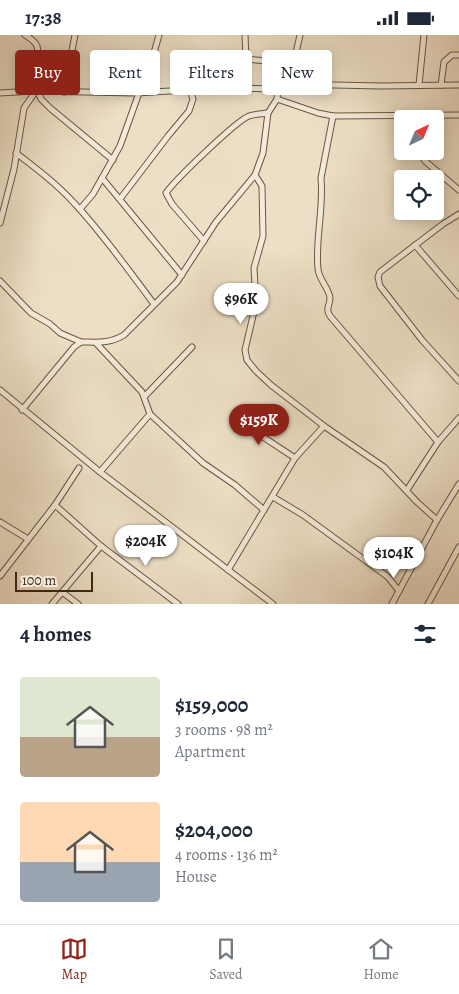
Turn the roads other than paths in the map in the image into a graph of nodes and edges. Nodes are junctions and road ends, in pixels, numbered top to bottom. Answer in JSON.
{"nodes":[{"id":1,"x":25,"y":35,"type":"edge"},
{"id":2,"x":75,"y":35,"type":"edge"},
{"id":3,"x":159,"y":35,"type":"edge"},
{"id":4,"x":246,"y":35,"type":"edge"},
{"id":5,"x":300,"y":35,"type":"edge"},
{"id":6,"x":424,"y":35,"type":"edge"},
{"id":7,"x":37,"y":50,"type":"edge"},
{"id":8,"x":72,"y":50,"type":"edge"},
{"id":9,"x":155,"y":50,"type":"edge"},
{"id":10,"x":297,"y":50,"type":"edge"},
{"id":11,"x":459,"y":55,"type":"edge"},
{"id":12,"x":262,"y":61,"type":"edge"},
{"id":13,"x":332,"y":84,"type":"edge"},
{"id":14,"x":419,"y":85,"type":"junction"},
{"id":15,"x":441,"y":85,"type":"junction"},
{"id":16,"x":459,"y":85,"type":"edge"},
{"id":17,"x":15,"y":92,"type":"edge"},
{"id":18,"x":0,"y":93,"type":"edge"},
{"id":19,"x":33,"y":95,"type":"edge"},
{"id":20,"x":38,"y":95,"type":"edge"},
{"id":21,"x":138,"y":95,"type":"edge"},
{"id":22,"x":192,"y":95,"type":"edge"},
{"id":23,"x":277,"y":95,"type":"edge"},
{"id":24,"x":277,"y":99,"type":"junction"},
{"id":25,"x":268,"y":113,"type":"junction"},
{"id":26,"x":459,"y":115,"type":"edge"},
{"id":27,"x":333,"y":116,"type":"junction"},
{"id":28,"x":444,"y":116,"type":"edge"},
{"id":29,"x":394,"y":117,"type":"edge"},
{"id":30,"x":16,"y":153,"type":"junction"},
{"id":31,"x":112,"y":160,"type":"junction"},
{"id":32,"x":424,"y":160,"type":"edge"},
{"id":33,"x":255,"y":175,"type":"junction"},
{"id":34,"x":102,"y":178,"type":"junction"},
{"id":35,"x":459,"y":190,"type":"edge"},
{"id":36,"x":120,"y":199,"type":"junction"},
{"id":37,"x":80,"y":209,"type":"junction"},
{"id":38,"x":459,"y":214,"type":"edge"},
{"id":39,"x":0,"y":223,"type":"edge"},
{"id":40,"x":204,"y":241,"type":"junction"},
{"id":41,"x":415,"y":245,"type":"junction"},
{"id":42,"x":182,"y":275,"type":"junction"},
{"id":43,"x":0,"y":281,"type":"edge"},
{"id":44,"x":459,"y":296,"type":"edge"},
{"id":45,"x":154,"y":304,"type":"junction"},
{"id":46,"x":80,"y":342,"type":"junction"},
{"id":47,"x":96,"y":343,"type":"junction"},
{"id":48,"x":192,"y":347,"type":"dead end"},
{"id":49,"x":459,"y":381,"type":"edge"},
{"id":50,"x":0,"y":390,"type":"edge"},
{"id":51,"x":144,"y":396,"type":"junction"},
{"id":52,"x":22,"y":410,"type":"junction"},
{"id":53,"x":150,"y":414,"type":"junction"},
{"id":54,"x":233,"y":417,"type":"dead end"},
{"id":55,"x":459,"y":418,"type":"edge"},
{"id":56,"x":324,"y":426,"type":"junction"},
{"id":57,"x":438,"y":442,"type":"junction"},
{"id":58,"x":295,"y":459,"type":"junction"},
{"id":59,"x":79,"y":468,"type":"dead end"},
{"id":60,"x":100,"y":471,"type":"junction"},
{"id":61,"x":459,"y":484,"type":"edge"},
{"id":62,"x":407,"y":490,"type":"junction"},
{"id":63,"x":273,"y":497,"type":"junction"},
{"id":64,"x":55,"y":505,"type":"junction"},
{"id":65,"x":264,"y":510,"type":"junction"},
{"id":66,"x":437,"y":520,"type":"junction"},
{"id":67,"x":0,"y":522,"type":"edge"},
{"id":68,"x":28,"y":539,"type":"junction"},
{"id":69,"x":101,"y":546,"type":"junction"},
{"id":70,"x":459,"y":547,"type":"edge"},
{"id":71,"x":228,"y":570,"type":"junction"},
{"id":72,"x":0,"y":576,"type":"edge"},
{"id":73,"x":398,"y":591,"type":"junction"},
{"id":74,"x":62,"y":592,"type":"junction"},
{"id":75,"x":52,"y":604,"type":"edge"},
{"id":76,"x":78,"y":604,"type":"edge"},
{"id":77,"x":178,"y":604,"type":"edge"},
{"id":78,"x":273,"y":604,"type":"edge"},
{"id":79,"x":392,"y":604,"type":"edge"},
{"id":80,"x":428,"y":604,"type":"edge"}],
"edges":[{"from":1,"to":7,"type":"street"},
{"from":2,"to":8,"type":"street"},
{"from":3,"to":9,"type":"street"},
{"from":4,"to":12,"type":"street"},
{"from":5,"to":10,"type":"street"},
{"from":6,"to":14,"type":"street"},
{"from":11,"to":15,"type":"street"},
{"from":13,"to":14,"type":"street"},
{"from":14,"to":15,"type":"street"},
{"from":15,"to":16,"type":"street"},
{"from":17,"to":18,"type":"street"},
{"from":19,"to":30,"type":"street"},
{"from":20,"to":31,"type":"street"},
{"from":21,"to":31,"type":"street"},
{"from":22,"to":36,"type":"street"},
{"from":23,"to":24,"type":"street"},
{"from":24,"to":25,"type":"street"},
{"from":24,"to":27,"type":"street"},
{"from":25,"to":33,"type":"street"},
{"from":25,"to":40,"type":"street"},
{"from":26,"to":28,"type":"street"},
{"from":27,"to":29,"type":"street"},
{"from":27,"to":57,"type":"street"},
{"from":30,"to":37,"type":"street"},
{"from":30,"to":39,"type":"street"},
{"from":31,"to":34,"type":"street"},
{"from":32,"to":35,"type":"street"},
{"from":33,"to":40,"type":"street"},
{"from":33,"to":56,"type":"street"},
{"from":34,"to":36,"type":"street"},
{"from":34,"to":37,"type":"street"},
{"from":36,"to":42,"type":"street"},
{"from":37,"to":45,"type":"street"},
{"from":38,"to":41,"type":"street"},
{"from":40,"to":42,"type":"street"},
{"from":41,"to":44,"type":"street"},
{"from":41,"to":49,"type":"street"},
{"from":42,"to":45,"type":"street"},
{"from":43,"to":46,"type":"street"},
{"from":45,"to":47,"type":"street"},
{"from":46,"to":47,"type":"street"},
{"from":46,"to":52,"type":"street"},
{"from":47,"to":51,"type":"street"},
{"from":48,"to":51,"type":"street"},
{"from":50,"to":52,"type":"street"},
{"from":51,"to":53,"type":"street"},
{"from":52,"to":60,"type":"street"},
{"from":53,"to":60,"type":"street"},
{"from":53,"to":65,"type":"street"},
{"from":54,"to":58,"type":"street"},
{"from":55,"to":57,"type":"street"},
{"from":56,"to":58,"type":"street"},
{"from":56,"to":62,"type":"street"},
{"from":57,"to":62,"type":"street"},
{"from":58,"to":63,"type":"street"},
{"from":59,"to":64,"type":"street"},
{"from":60,"to":71,"type":"street"},
{"from":61,"to":66,"type":"street"},
{"from":62,"to":66,"type":"street"},
{"from":63,"to":65,"type":"street"},
{"from":63,"to":73,"type":"street"},
{"from":64,"to":68,"type":"street"},
{"from":64,"to":69,"type":"street"},
{"from":65,"to":71,"type":"street"},
{"from":66,"to":73,"type":"street"},
{"from":67,"to":68,"type":"street"},
{"from":68,"to":72,"type":"street"},
{"from":69,"to":74,"type":"street"},
{"from":69,"to":77,"type":"street"},
{"from":70,"to":80,"type":"street"},
{"from":71,"to":78,"type":"street"},
{"from":73,"to":79,"type":"street"},
{"from":74,"to":75,"type":"street"},
{"from":74,"to":76,"type":"street"}]}
